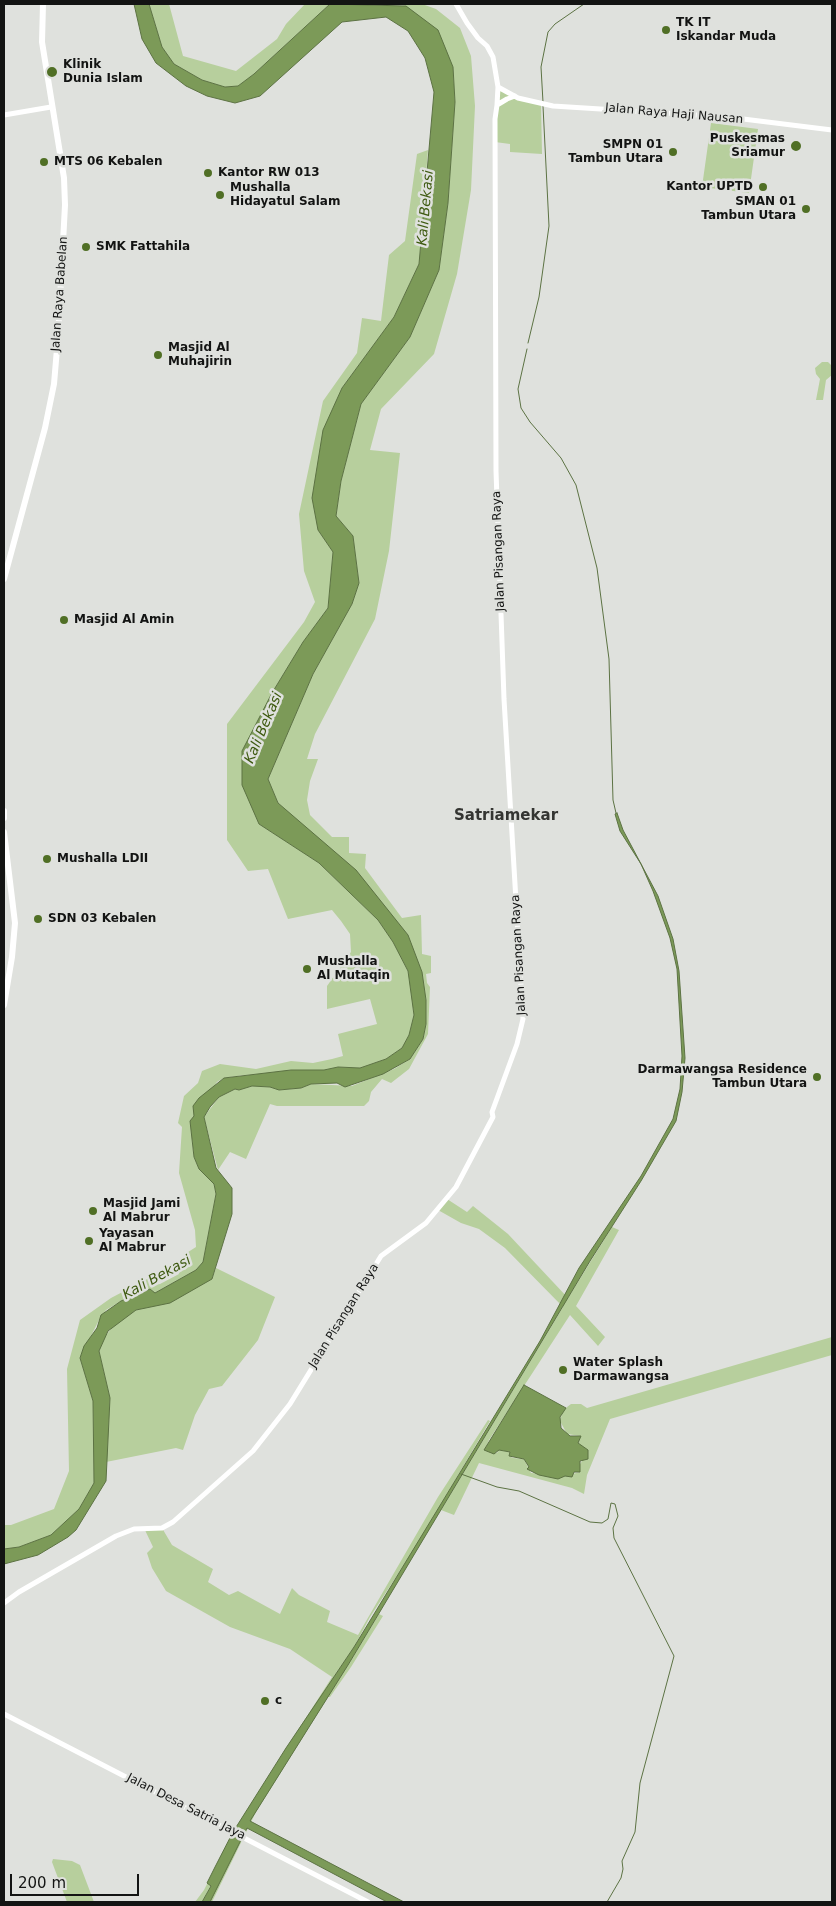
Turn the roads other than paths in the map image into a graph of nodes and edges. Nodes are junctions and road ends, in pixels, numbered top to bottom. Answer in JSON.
{"nodes":[{"id":1,"x":43,"y":4,"type":"edge"},
{"id":2,"x":456,"y":4,"type":"edge"},
{"id":3,"x":498,"y":87,"type":"junction"},
{"id":4,"x":515,"y":96,"type":"junction"},
{"id":5,"x":499,"y":104,"type":"junction"},
{"id":6,"x":51,"y":107,"type":"junction"},
{"id":7,"x":4,"y":115,"type":"edge"},
{"id":8,"x":832,"y":130,"type":"edge"},
{"id":9,"x":4,"y":579,"type":"edge"},
{"id":10,"x":4,"y":811,"type":"edge"},
{"id":11,"x":4,"y":818,"type":"edge"},
{"id":12,"x":4,"y":832,"type":"edge"},
{"id":13,"x":4,"y":1005,"type":"edge"},
{"id":14,"x":4,"y":1603,"type":"edge"},
{"id":15,"x":4,"y":1714,"type":"edge"},
{"id":16,"x":368,"y":1902,"type":"edge"}],
"edges":[{"from":1,"to":6,"type":"main road","name":"Jalan Raya Babelan"},
{"from":2,"to":3,"type":"street","name":"Jalan Pisangan Raya"},
{"from":3,"to":4,"type":"street","name":"Jalan Raya Haji Nausan"},
{"from":3,"to":5,"type":"street","name":"Jalan Pisangan Raya"},
{"from":4,"to":5,"type":"street"},
{"from":4,"to":8,"type":"street","name":"Jalan Raya Haji Nausan"},
{"from":5,"to":14,"type":"street","name":"Jalan Pisangan Raya"},
{"from":6,"to":7,"type":"street"},
{"from":6,"to":9,"type":"main road","name":"Jalan Raya Babelan"},
{"from":10,"to":11,"type":"main road"},
{"from":12,"to":13,"type":"main road"},
{"from":15,"to":16,"type":"street","name":"Jalan Desa Satria Jaya"}]}
